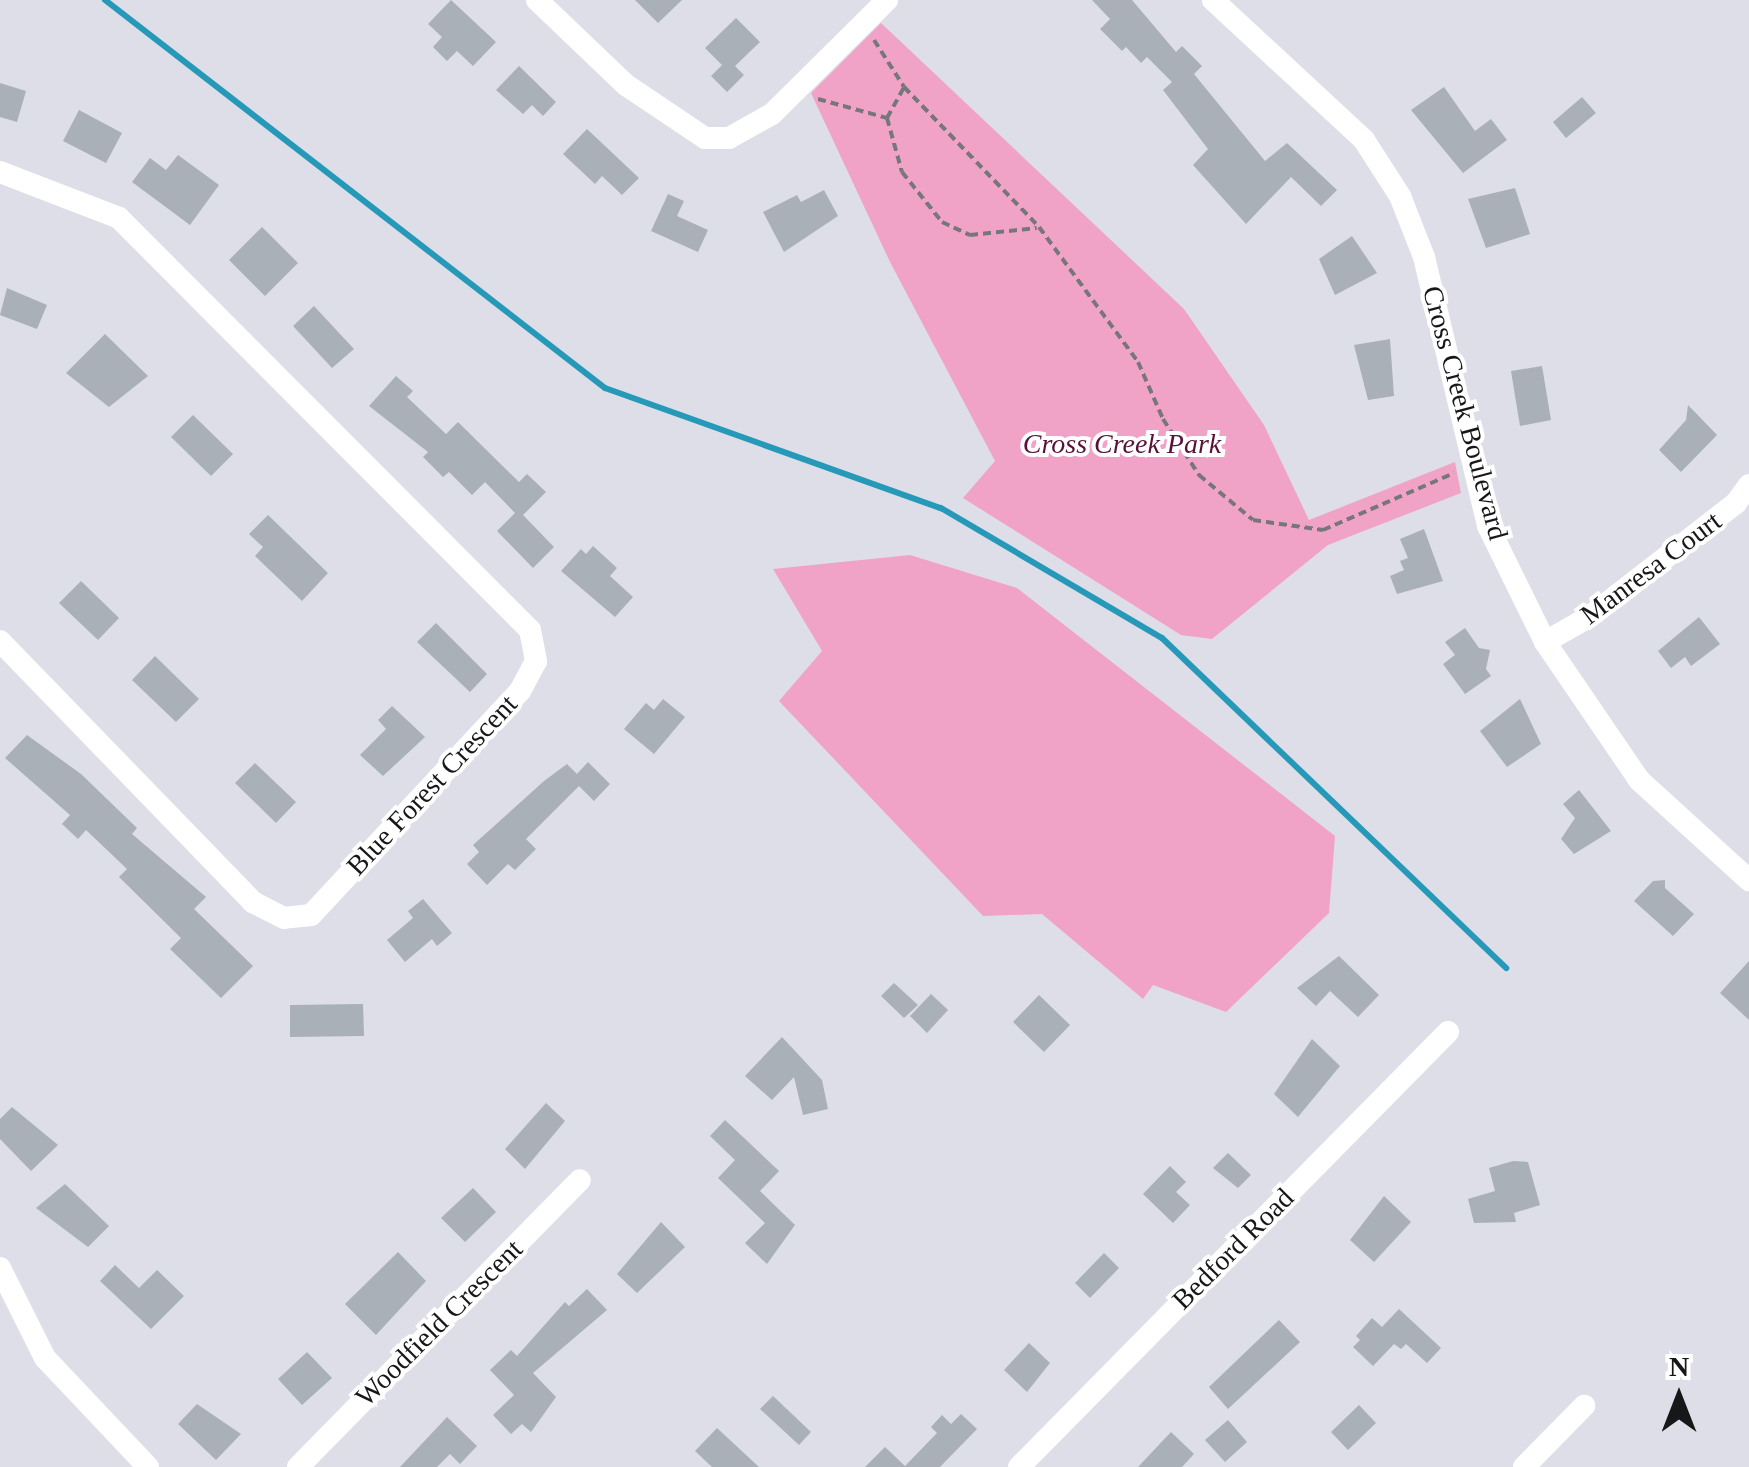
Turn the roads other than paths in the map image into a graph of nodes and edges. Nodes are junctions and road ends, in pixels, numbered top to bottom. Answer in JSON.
{"nodes":[{"id":1,"x":536,"y":0,"type":"edge"},
{"id":2,"x":887,"y":0,"type":"edge"},
{"id":3,"x":1216,"y":1,"type":"edge"},
{"id":4,"x":0,"y":172,"type":"edge"},
{"id":5,"x":1749,"y":485,"type":"edge"},
{"id":6,"x":0,"y":641,"type":"edge"},
{"id":7,"x":1544,"y":642,"type":"junction"},
{"id":8,"x":1749,"y":880,"type":"edge"},
{"id":9,"x":1448,"y":1032,"type":"dead end"},
{"id":10,"x":580,"y":1180,"type":"dead end"},
{"id":11,"x":0,"y":1268,"type":"edge"},
{"id":12,"x":1584,"y":1406,"type":"dead end"},
{"id":13,"x":1020,"y":1466,"type":"edge"},
{"id":14,"x":148,"y":1467,"type":"edge"},
{"id":15,"x":298,"y":1467,"type":"edge"},
{"id":16,"x":1524,"y":1467,"type":"edge"}],
"edges":[{"from":1,"to":2,"type":"street"},
{"from":3,"to":7,"type":"street","name":"Cross Creek Boulevard"},
{"from":4,"to":6,"type":"street","name":"Blue Forest Crescent"},
{"from":5,"to":7,"type":"street","name":"Manresa Court"},
{"from":7,"to":8,"type":"street","name":"Cross Creek Boulevard"},
{"from":9,"to":13,"type":"street","name":"Bedford Road"},
{"from":10,"to":15,"type":"street","name":"Woodfield Crescent"},
{"from":11,"to":14,"type":"street"},
{"from":12,"to":16,"type":"street"}]}
